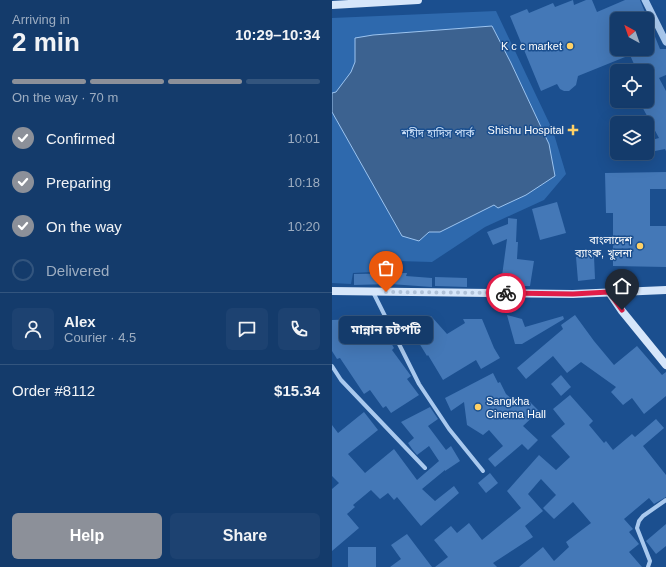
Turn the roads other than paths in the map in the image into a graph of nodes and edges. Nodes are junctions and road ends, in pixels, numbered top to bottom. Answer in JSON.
{"nodes":[{"id":1,"x":418,"y":0,"type":"edge"},
{"id":2,"x":646,"y":0,"type":"edge"},
{"id":3,"x":332,"y":5,"type":"edge"},
{"id":4,"x":666,"y":42,"type":"edge"},
{"id":5,"x":666,"y":290,"type":"edge"},
{"id":6,"x":332,"y":291,"type":"edge"},
{"id":7,"x":373,"y":291,"type":"junction"},
{"id":8,"x":609,"y":292,"type":"junction"},
{"id":9,"x":666,"y":365,"type":"edge"},
{"id":10,"x":332,"y":366,"type":"edge"},
{"id":11,"x":425,"y":468,"type":"dead end"},
{"id":12,"x":483,"y":471,"type":"dead end"},
{"id":13,"x":666,"y":500,"type":"edge"},
{"id":14,"x":648,"y":567,"type":"edge"}],
"edges":[{"from":1,"to":3,"type":"main road"},
{"from":2,"to":4,"type":"street"},
{"from":5,"to":8,"type":"main road"},
{"from":6,"to":7,"type":"main road"},
{"from":7,"to":8,"type":"main road"},
{"from":7,"to":12,"type":"street"},
{"from":8,"to":9,"type":"main road"},
{"from":10,"to":11,"type":"street"},
{"from":13,"to":14,"type":"street"}]}
